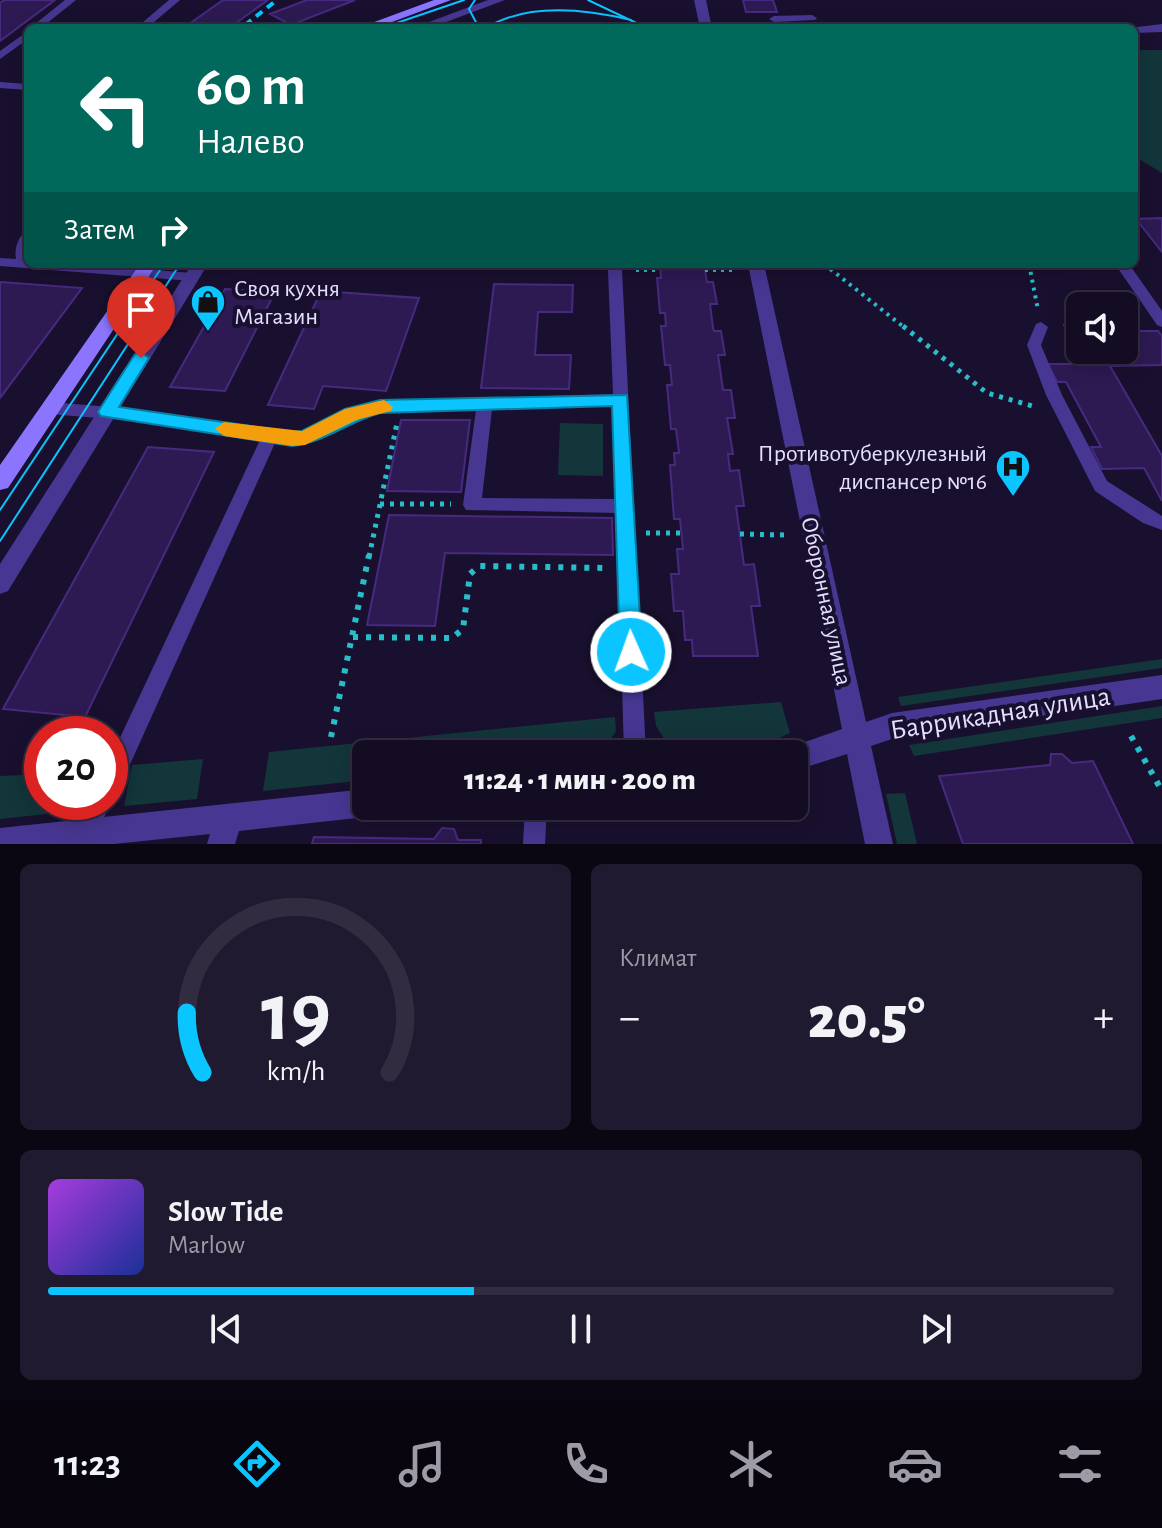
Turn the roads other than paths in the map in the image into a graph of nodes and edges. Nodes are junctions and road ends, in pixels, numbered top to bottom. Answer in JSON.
{"nodes":[{"id":1,"x":71,"y":0,"type":"edge"},
{"id":2,"x":175,"y":0,"type":"edge"},
{"id":3,"x":445,"y":0,"type":"edge"},
{"id":4,"x":499,"y":0,"type":"edge"},
{"id":5,"x":700,"y":0,"type":"edge"},
{"id":6,"x":774,"y":19,"type":"dead end"},
{"id":7,"x":812,"y":19,"type":"edge"},
{"id":8,"x":40,"y":24,"type":"edge"},
{"id":9,"x":146,"y":24,"type":"edge"},
{"id":10,"x":376,"y":24,"type":"edge"},
{"id":11,"x":430,"y":24,"type":"edge"},
{"id":12,"x":705,"y":24,"type":"edge"},
{"id":13,"x":1162,"y":28,"type":"edge"},
{"id":14,"x":1138,"y":29,"type":"edge"},
{"id":15,"x":24,"y":37,"type":"edge"},
{"id":16,"x":0,"y":56,"type":"edge"},
{"id":17,"x":0,"y":85,"type":"edge"},
{"id":18,"x":24,"y":87,"type":"edge"},
{"id":19,"x":0,"y":262,"type":"edge"},
{"id":20,"x":24,"y":264,"type":"edge"},
{"id":21,"x":122,"y":268,"type":"edge"},
{"id":22,"x":613,"y":268,"type":"edge"},
{"id":23,"x":748,"y":268,"type":"edge"},
{"id":24,"x":1125,"y":268,"type":"edge"},
{"id":25,"x":146,"y":269,"type":"edge"},
{"id":26,"x":196,"y":270,"type":"edge"},
{"id":27,"x":1162,"y":322,"type":"edge"},
{"id":28,"x":1041,"y":327,"type":"road end"},
{"id":29,"x":621,"y":399,"type":"junction"},
{"id":30,"x":485,"y":404,"type":"junction"},
{"id":31,"x":50,"y":408,"type":"junction"},
{"id":32,"x":107,"y":412,"type":"junction"},
{"id":33,"x":270,"y":436,"type":"junction"},
{"id":34,"x":0,"y":482,"type":"edge"},
{"id":35,"x":625,"y":506,"type":"junction"},
{"id":36,"x":1162,"y":523,"type":"edge"},
{"id":37,"x":0,"y":584,"type":"edge"},
{"id":38,"x":1162,"y":687,"type":"edge"},
{"id":39,"x":856,"y":739,"type":"junction"},
{"id":40,"x":634,"y":740,"type":"edge"},
{"id":41,"x":128,"y":744,"type":"edge"},
{"id":42,"x":808,"y":754,"type":"edge"},
{"id":43,"x":352,"y":806,"type":"edge"},
{"id":44,"x":91,"y":820,"type":"edge"},
{"id":45,"x":535,"y":820,"type":"edge"},
{"id":46,"x":225,"y":831,"type":"edge"},
{"id":47,"x":85,"y":833,"type":"junction"},
{"id":48,"x":0,"y":842,"type":"edge"},
{"id":49,"x":534,"y":844,"type":"edge"},
{"id":50,"x":879,"y":844,"type":"edge"}],
"edges":[{"from":1,"to":8,"type":"lane"},
{"from":2,"to":9,"type":"lane"},
{"from":3,"to":10,"type":"main road"},
{"from":4,"to":11,"type":"street"},
{"from":5,"to":12,"type":"street"},
{"from":6,"to":7,"type":"lane"},
{"from":13,"to":14,"type":"street"},
{"from":15,"to":16,"type":"lane"},
{"from":17,"to":18,"type":"lane"},
{"from":19,"to":20,"type":"lane"},
{"from":21,"to":25,"type":"lane"},
{"from":22,"to":29,"type":"lane"},
{"from":23,"to":39,"type":"street","name":"Оборонная улица"},
{"from":24,"to":27,"type":"lane"},
{"from":25,"to":26,"type":"lane"},
{"from":25,"to":31,"type":"main road"},
{"from":26,"to":32,"type":"street"},
{"from":28,"to":36,"type":"lane"},
{"from":29,"to":30,"type":"lane"},
{"from":29,"to":35,"type":"lane"},
{"from":30,"to":33,"type":"lane"},
{"from":30,"to":35,"type":"lane"},
{"from":31,"to":32,"type":"lane"},
{"from":31,"to":34,"type":"main road"},
{"from":32,"to":33,"type":"lane"},
{"from":32,"to":37,"type":"street"},
{"from":33,"to":41,"type":"lane"},
{"from":35,"to":40,"type":"lane"},
{"from":38,"to":39,"type":"street","name":"Баррикадная улица"},
{"from":39,"to":42,"type":"street","name":"Баррикадная улица"},
{"from":39,"to":50,"type":"street","name":"Оборонная улица"},
{"from":43,"to":46,"type":"street"},
{"from":44,"to":47,"type":"lane"},
{"from":45,"to":49,"type":"lane"},
{"from":46,"to":47,"type":"street"},
{"from":47,"to":48,"type":"street"}]}
